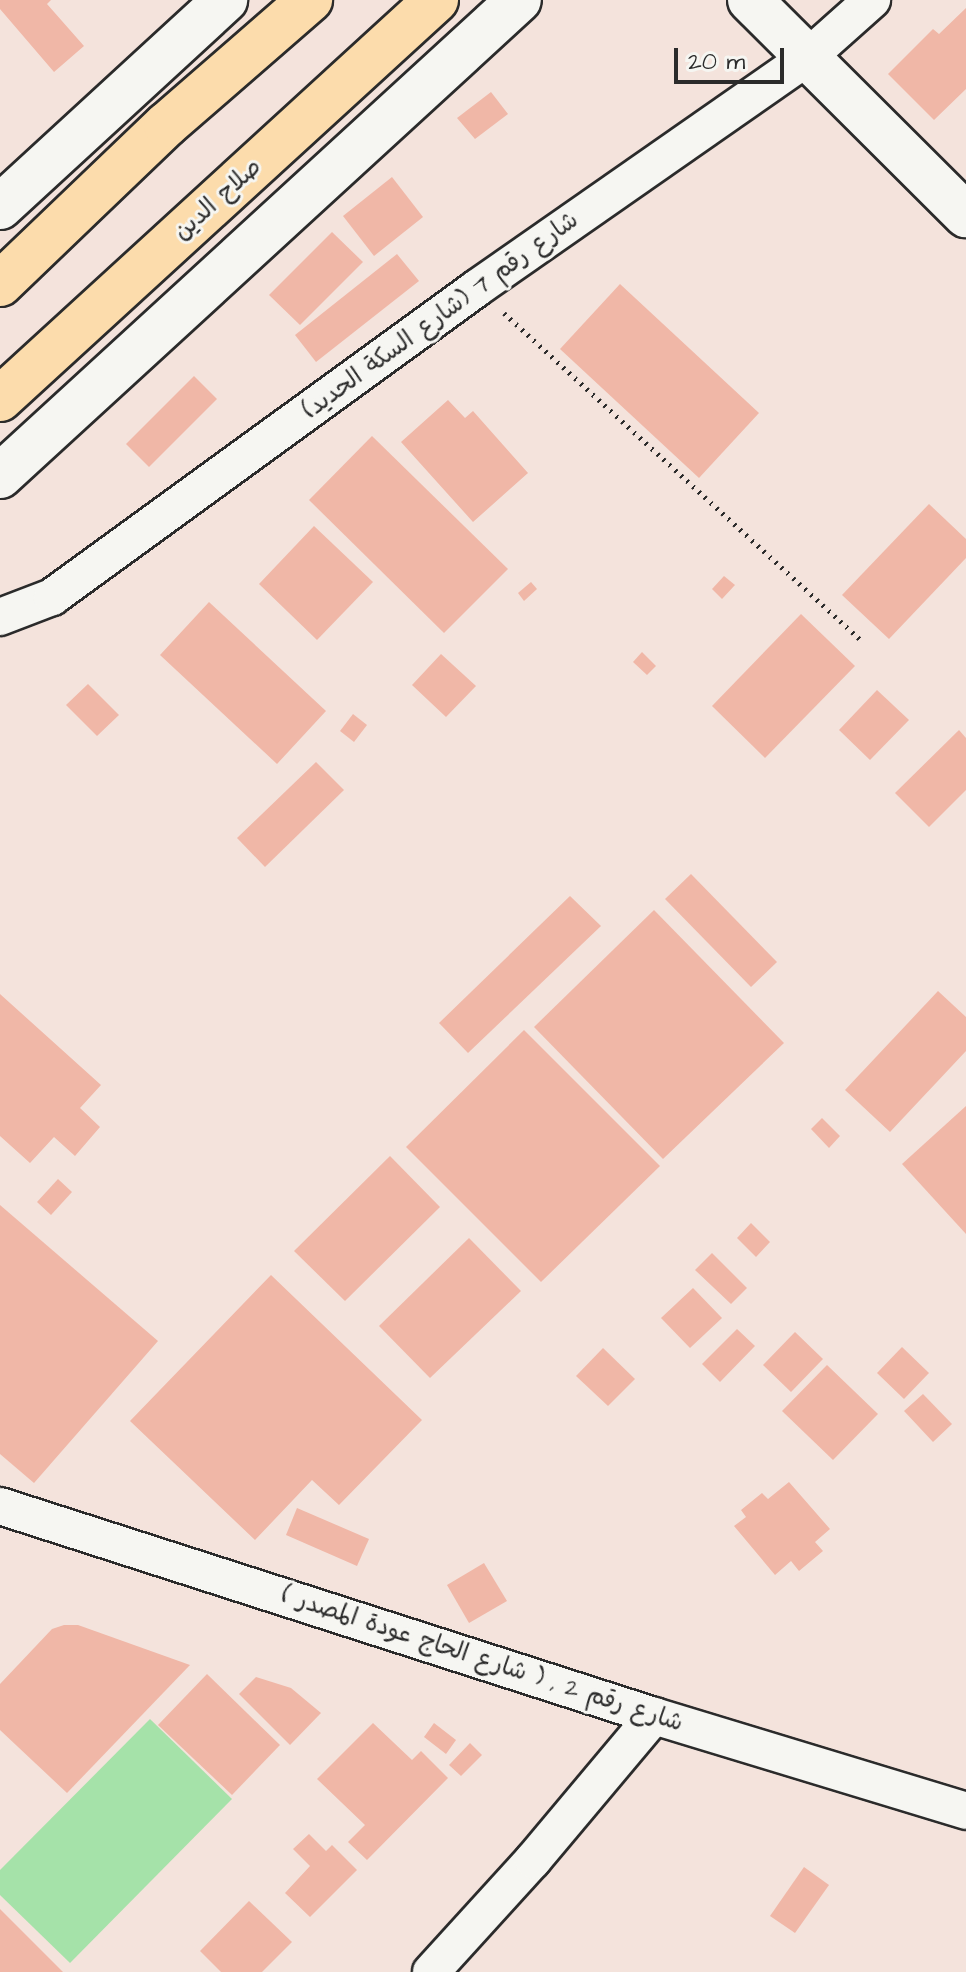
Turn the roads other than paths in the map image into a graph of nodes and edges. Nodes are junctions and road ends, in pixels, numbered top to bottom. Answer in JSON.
{"nodes":[{"id":1,"x":225,"y":0,"type":"edge"},
{"id":2,"x":310,"y":0,"type":"edge"},
{"id":3,"x":436,"y":0,"type":"edge"},
{"id":4,"x":519,"y":0,"type":"edge"},
{"id":5,"x":750,"y":0,"type":"edge"},
{"id":6,"x":872,"y":0,"type":"edge"},
{"id":7,"x":808,"y":57,"type":"junction"},
{"id":8,"x":0,"y":207,"type":"edge"},
{"id":9,"x":966,"y":215,"type":"edge"},
{"id":10,"x":0,"y":284,"type":"edge"},
{"id":11,"x":0,"y":399,"type":"edge"},
{"id":12,"x":0,"y":476,"type":"edge"},
{"id":13,"x":0,"y":617,"type":"edge"},
{"id":14,"x":0,"y":1506,"type":"edge"},
{"id":15,"x":654,"y":1716,"type":"junction"},
{"id":16,"x":966,"y":1811,"type":"edge"},
{"id":17,"x":431,"y":1972,"type":"edge"}],
"edges":[{"from":1,"to":8,"type":"street"},
{"from":2,"to":10,"type":"highway"},
{"from":3,"to":11,"type":"highway","name":"صلاح الدين"},
{"from":4,"to":12,"type":"street"},
{"from":5,"to":7,"type":"street"},
{"from":6,"to":7,"type":"street","name":"شارع رقم 7 (شارع السكة الحديد)"},
{"from":7,"to":9,"type":"street"},
{"from":7,"to":13,"type":"street","name":"شارع رقم 7 (شارع السكة الحديد)"},
{"from":14,"to":15,"type":"street","name":"شارع رقم 2 , ( شارع الحاج عودة المصدر )"},
{"from":15,"to":16,"type":"street","name":"شارع رقم 2 , ( شارع الحاج عودة المصدر )"},
{"from":15,"to":17,"type":"street"}]}
